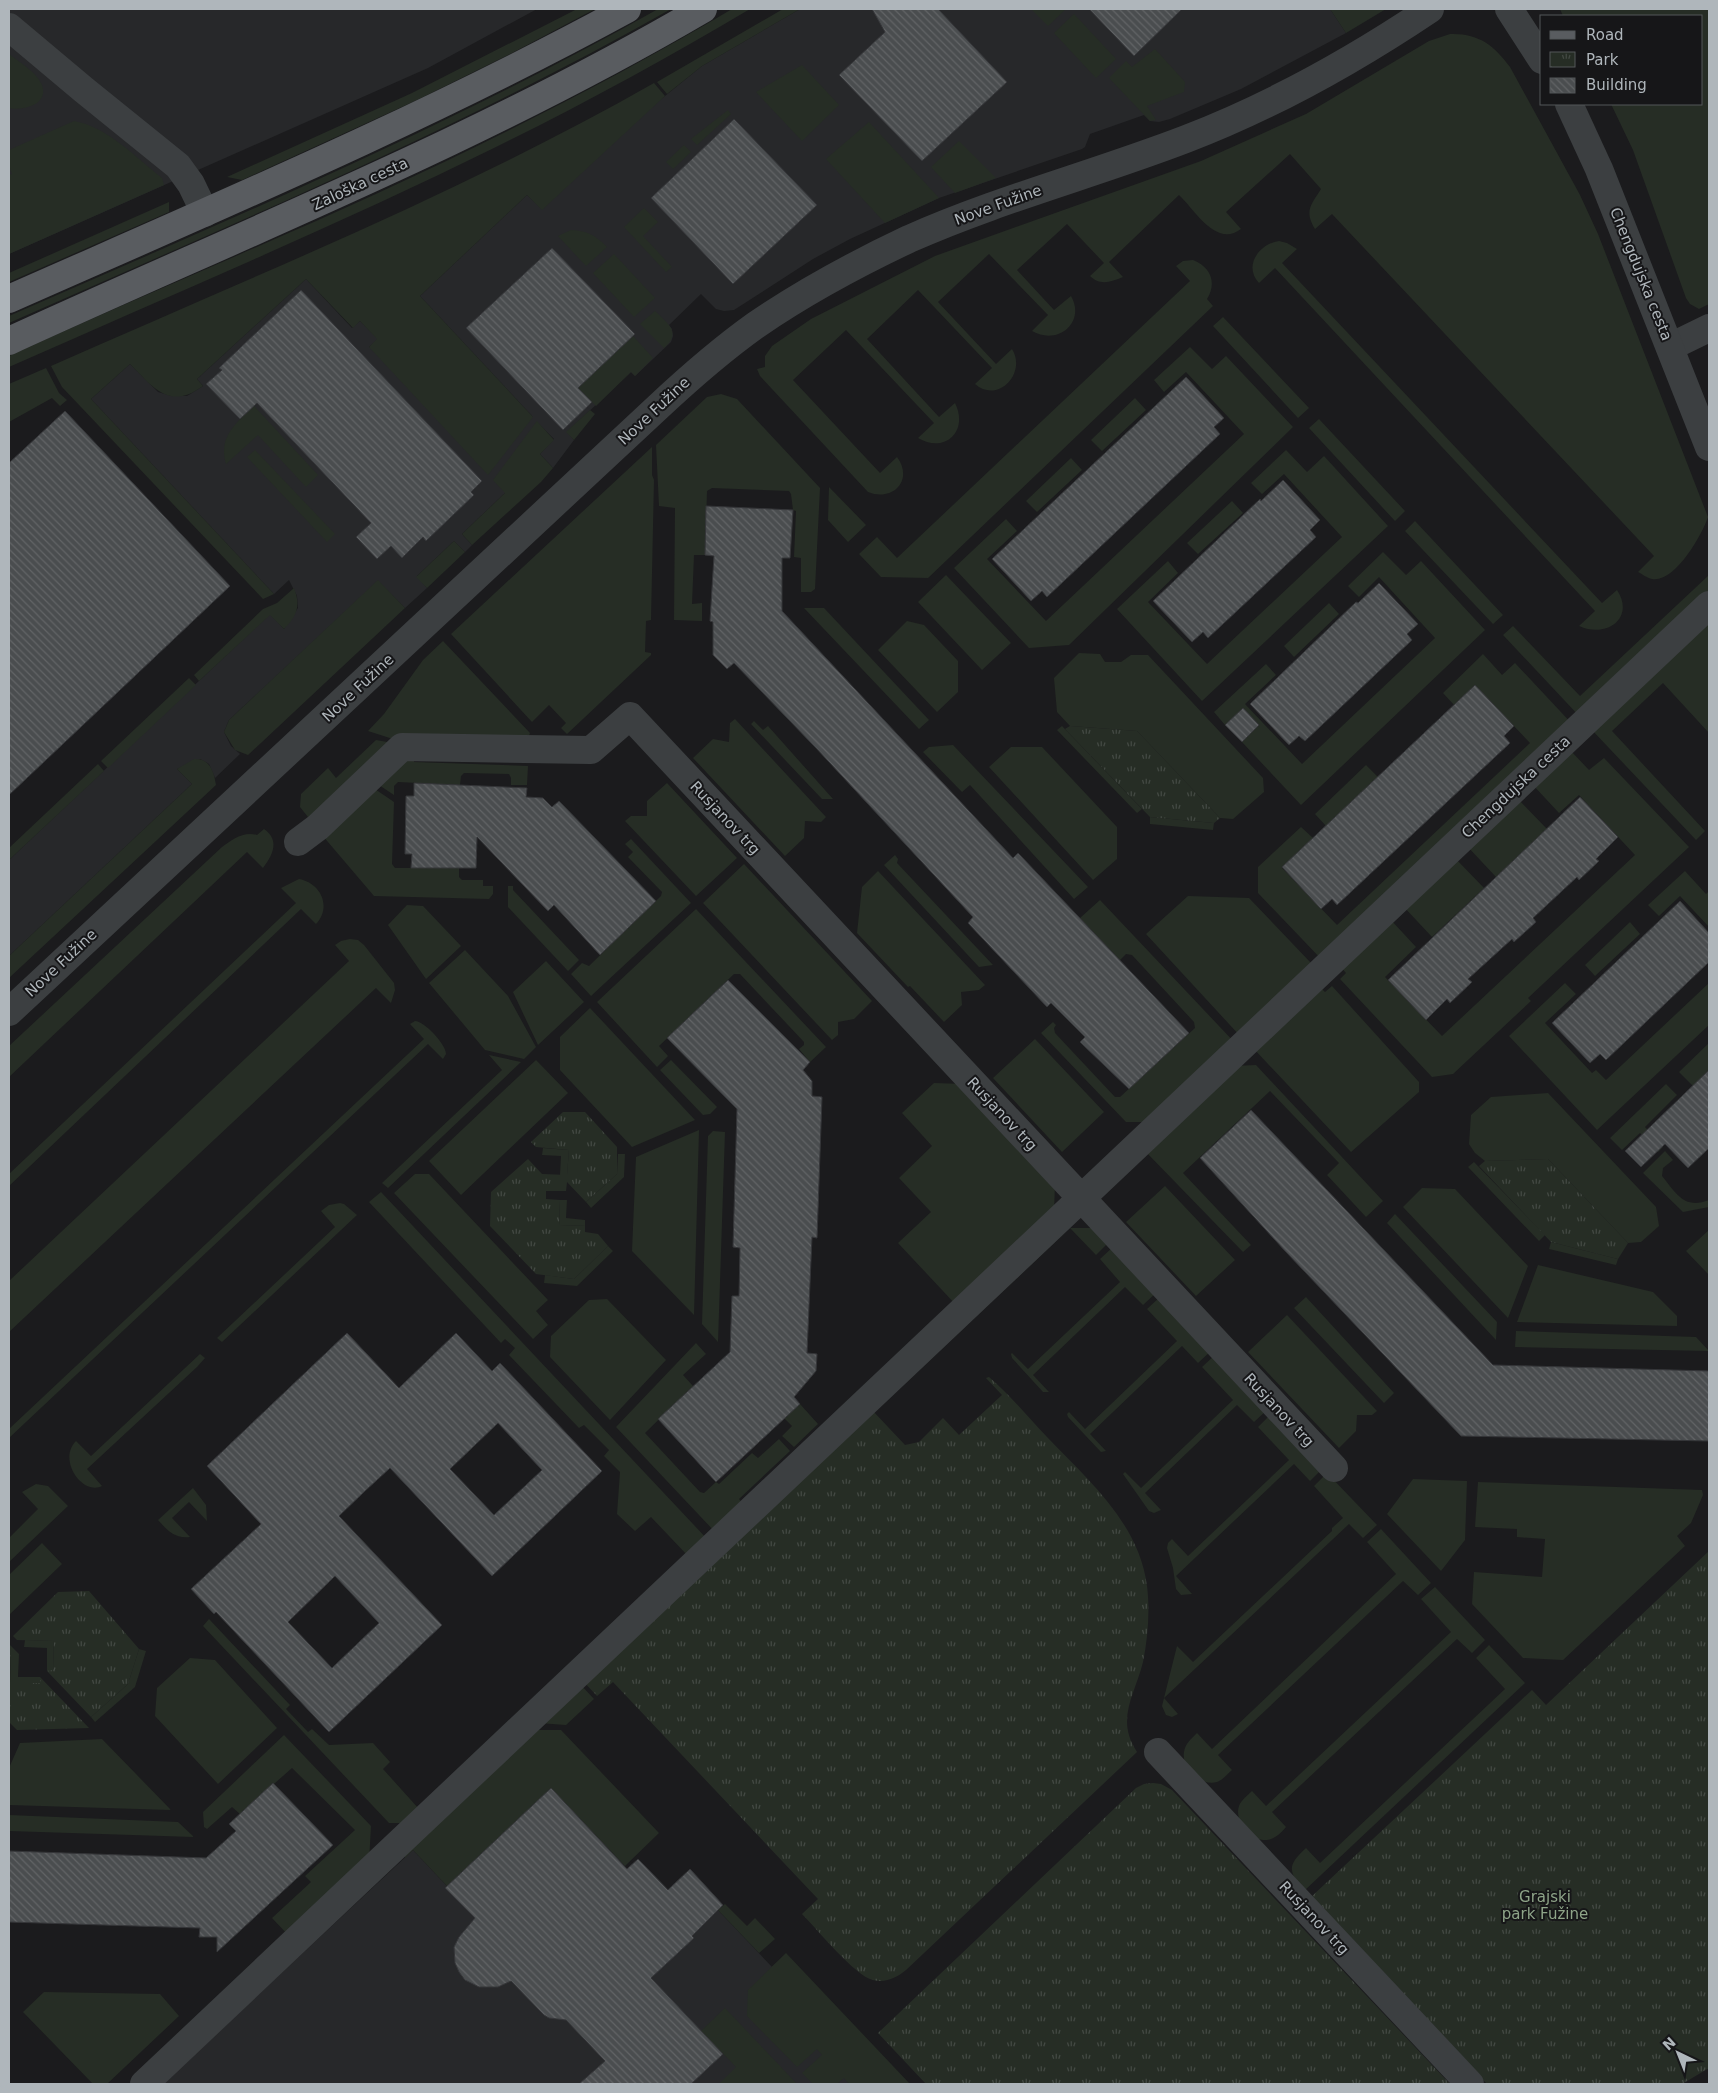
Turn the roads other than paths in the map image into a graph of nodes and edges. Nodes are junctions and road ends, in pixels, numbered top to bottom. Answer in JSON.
{"nodes":[{"id":1,"x":627,"y":9,"type":"edge"},
{"id":2,"x":702,"y":9,"type":"edge"},
{"id":3,"x":1430,"y":9,"type":"edge"},
{"id":4,"x":1509,"y":9,"type":"edge"},
{"id":5,"x":9,"y":27,"type":"edge"},
{"id":6,"x":1540,"y":57,"type":"edge"},
{"id":7,"x":1569,"y":105,"type":"edge"},
{"id":8,"x":205,"y":212,"type":"junction"},
{"id":9,"x":9,"y":299,"type":"edge"},
{"id":10,"x":1709,"y":328,"type":"edge"},
{"id":11,"x":9,"y":341,"type":"edge"},
{"id":12,"x":1670,"y":347,"type":"junction"},
{"id":13,"x":1709,"y":447,"type":"edge"},
{"id":14,"x":1709,"y":605,"type":"edge"},
{"id":15,"x":298,"y":842,"type":"dead end"},
{"id":16,"x":9,"y":1012,"type":"edge"},
{"id":17,"x":1081,"y":1198,"type":"junction"},
{"id":18,"x":1334,"y":1468,"type":"dead end"},
{"id":19,"x":1158,"y":1752,"type":"dead end"},
{"id":20,"x":144,"y":2084,"type":"edge"},
{"id":21,"x":1470,"y":2084,"type":"edge"}],
"edges":[{"from":1,"to":8,"type":"main road"},
{"from":2,"to":11,"type":"main road","name":"Zaloška cesta"},
{"from":3,"to":16,"type":"street","name":"Nove Fužine"},
{"from":4,"to":6,"type":"street"},
{"from":5,"to":8,"type":"street"},
{"from":7,"to":12,"type":"street","name":"Chengdujska cesta"},
{"from":8,"to":9,"type":"main road"},
{"from":10,"to":12,"type":"street"},
{"from":12,"to":13,"type":"street","name":"Chengdujska cesta"},
{"from":14,"to":17,"type":"street","name":"Chengdujska cesta"},
{"from":15,"to":17,"type":"street","name":"Rusjanov trg"},
{"from":17,"to":18,"type":"street","name":"Rusjanov trg"},
{"from":17,"to":20,"type":"street"},
{"from":19,"to":21,"type":"street","name":"Rusjanov trg"}]}
